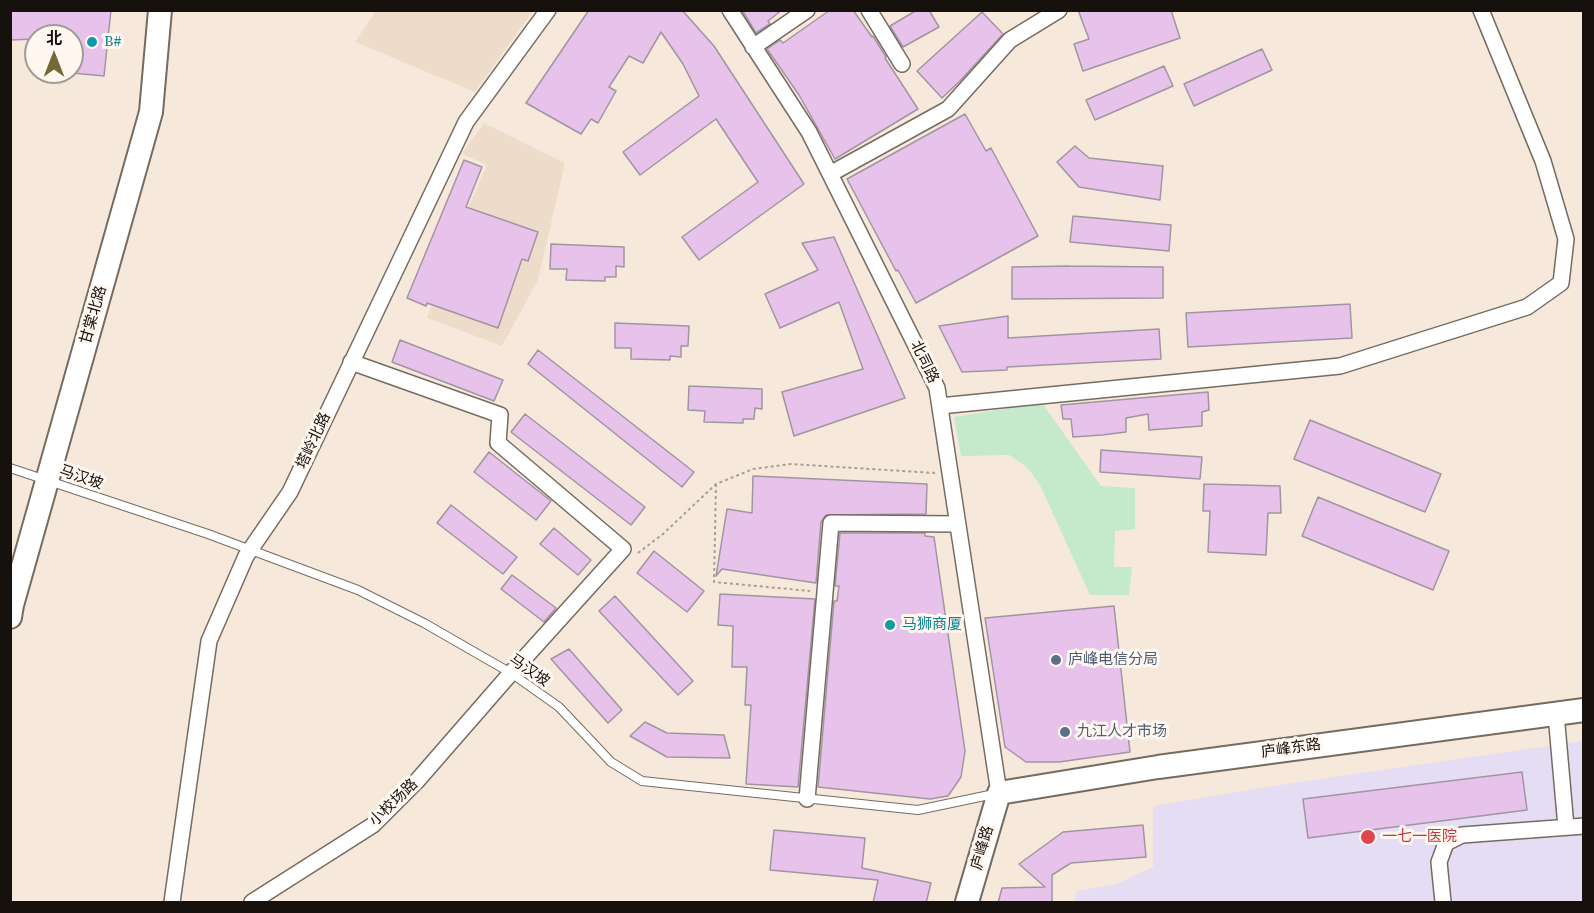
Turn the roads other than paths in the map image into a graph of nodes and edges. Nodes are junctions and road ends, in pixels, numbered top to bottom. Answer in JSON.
{"nodes":[{"id":1,"x":160,"y":10,"type":"edge"},
{"id":2,"x":548,"y":10,"type":"edge"},
{"id":3,"x":730,"y":10,"type":"edge"},
{"id":4,"x":807,"y":10,"type":"edge"},
{"id":5,"x":868,"y":10,"type":"edge"},
{"id":6,"x":1059,"y":10,"type":"edge"},
{"id":7,"x":1481,"y":10,"type":"edge"},
{"id":8,"x":753,"y":46,"type":"junction"},
{"id":9,"x":902,"y":64,"type":"dead end"},
{"id":10,"x":830,"y":174,"type":"junction"},
{"id":11,"x":351,"y":362,"type":"junction"},
{"id":12,"x":940,"y":406,"type":"junction"},
{"id":13,"x":10,"y":468,"type":"edge"},
{"id":14,"x":48,"y":480,"type":"junction"},
{"id":15,"x":957,"y":524,"type":"junction"},
{"id":16,"x":250,"y":550,"type":"junction"},
{"id":17,"x":11,"y":609,"type":"edge"},
{"id":18,"x":511,"y":673,"type":"junction"},
{"id":19,"x":1584,"y":710,"type":"edge"},
{"id":20,"x":1556,"y":714,"type":"junction"},
{"id":21,"x":999,"y":793,"type":"junction"},
{"id":22,"x":807,"y":799,"type":"junction"},
{"id":23,"x":1584,"y":826,"type":"edge"},
{"id":24,"x":1566,"y":827,"type":"junction"},
{"id":25,"x":172,"y":903,"type":"edge"},
{"id":26,"x":252,"y":903,"type":"edge"},
{"id":27,"x":967,"y":903,"type":"edge"},
{"id":28,"x":1443,"y":903,"type":"edge"}],
"edges":[{"from":1,"to":14,"type":"main road","name":"甘棠北路"},
{"from":2,"to":11,"type":"street","name":"塔岭北路"},
{"from":3,"to":8,"type":"street","name":"北司路"},
{"from":4,"to":8,"type":"street"},
{"from":5,"to":9,"type":"street"},
{"from":6,"to":10,"type":"street"},
{"from":7,"to":12,"type":"street"},
{"from":8,"to":10,"type":"street","name":"北司路"},
{"from":10,"to":12,"type":"street","name":"北司路"},
{"from":11,"to":16,"type":"street","name":"塔岭北路"},
{"from":11,"to":18,"type":"street","name":"小校场路"},
{"from":12,"to":15,"type":"street","name":"北司路"},
{"from":13,"to":14,"type":"lane","name":"马汉坡"},
{"from":14,"to":16,"type":"lane","name":"马汉坡"},
{"from":14,"to":17,"type":"main road","name":"甘棠北路"},
{"from":15,"to":21,"type":"street","name":"北司路"},
{"from":15,"to":22,"type":"street"},
{"from":16,"to":18,"type":"lane","name":"马汉坡"},
{"from":16,"to":25,"type":"street","name":"塔岭北路"},
{"from":18,"to":22,"type":"lane","name":"马汉坡"},
{"from":18,"to":26,"type":"street","name":"小校场路"},
{"from":19,"to":20,"type":"main road","name":"庐峰东路"},
{"from":20,"to":21,"type":"main road","name":"庐峰东路"},
{"from":20,"to":24,"type":"street"},
{"from":21,"to":22,"type":"lane","name":"马汉坡"},
{"from":21,"to":27,"type":"main road","name":"庐峰路"},
{"from":23,"to":24,"type":"street"},
{"from":24,"to":28,"type":"street"}]}
